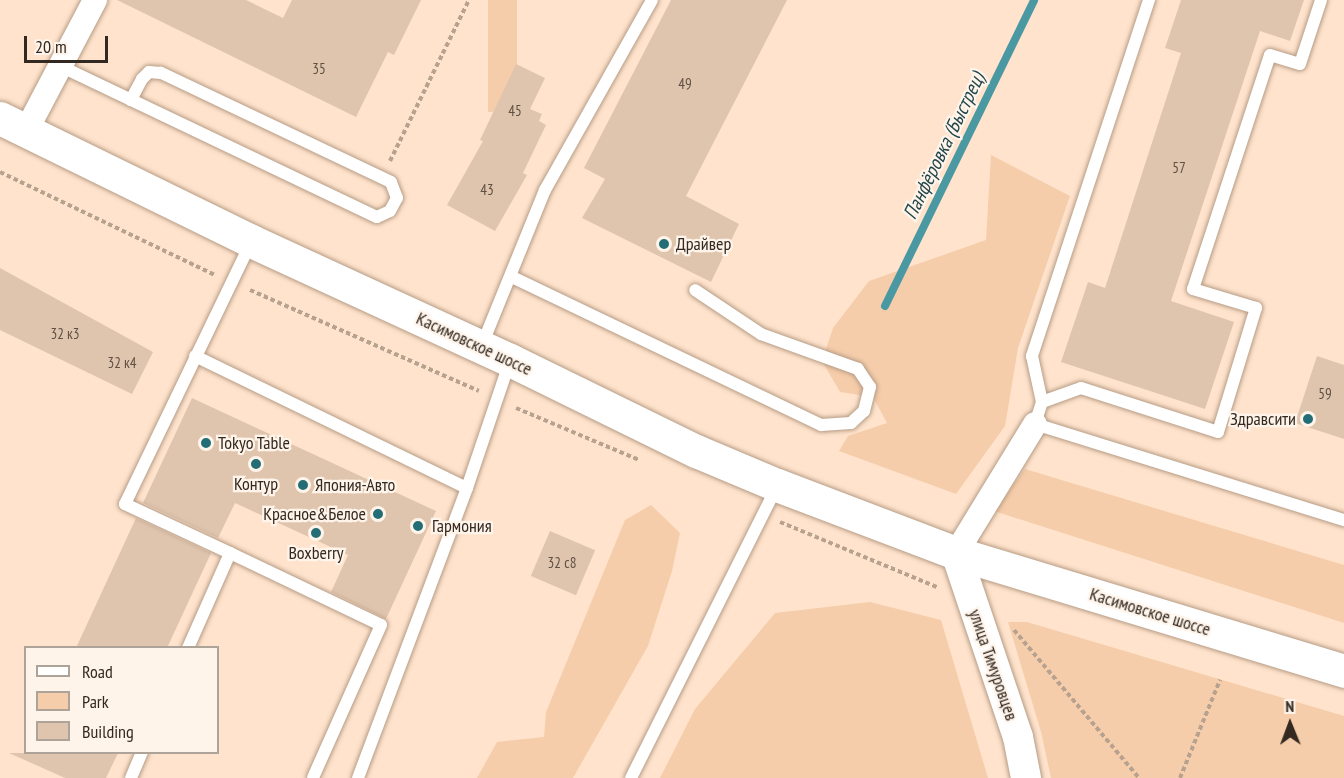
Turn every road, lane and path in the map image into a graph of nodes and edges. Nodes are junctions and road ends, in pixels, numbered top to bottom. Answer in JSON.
{"nodes":[{"id":1,"x":95,"y":0,"type":"edge"},
{"id":2,"x":469,"y":0,"type":"edge"},
{"id":3,"x":652,"y":0,"type":"edge"},
{"id":4,"x":1149,"y":0,"type":"edge"},
{"id":5,"x":1321,"y":0,"type":"edge"},
{"id":6,"x":58,"y":65,"type":"junction"},
{"id":7,"x":131,"y":100,"type":"junction"},
{"id":8,"x":13,"y":124,"type":"edge"},
{"id":9,"x":401,"y":140,"type":"dead end"},
{"id":10,"x":251,"y":241,"type":"junction"},
{"id":11,"x":512,"y":277,"type":"junction"},
{"id":12,"x":695,"y":290,"type":"dead end"},
{"id":13,"x":495,"y":354,"type":"junction"},
{"id":14,"x":195,"y":356,"type":"junction"},
{"id":15,"x":1039,"y":413,"type":"junction"},
{"id":16,"x":777,"y":485,"type":"junction"},
{"id":17,"x":467,"y":488,"type":"junction"},
{"id":18,"x":1344,"y":520,"type":"edge"},
{"id":19,"x":230,"y":553,"type":"junction"},
{"id":20,"x":956,"y":553,"type":"junction"},
{"id":21,"x":1008,"y":622,"type":"dead end"},
{"id":22,"x":189,"y":646,"type":"edge"},
{"id":23,"x":1344,"y":671,"type":"edge"},
{"id":24,"x":1220,"y":680,"type":"dead end"},
{"id":25,"x":142,"y":754,"type":"edge"},
{"id":26,"x":131,"y":778,"type":"edge"},
{"id":27,"x":313,"y":778,"type":"edge"},
{"id":28,"x":358,"y":778,"type":"edge"},
{"id":29,"x":631,"y":778,"type":"edge"},
{"id":30,"x":1026,"y":778,"type":"edge"},
{"id":31,"x":1139,"y":778,"type":"edge"},
{"id":32,"x":1180,"y":778,"type":"edge"}],
"edges":[{"from":1,"to":6,"type":"street"},
{"from":2,"to":9,"type":"path"},
{"from":3,"to":11,"type":"lane"},
{"from":4,"to":15,"type":"lane"},
{"from":5,"to":15,"type":"lane"},
{"from":6,"to":7,"type":"lane"},
{"from":6,"to":8,"type":"street"},
{"from":7,"to":7,"type":"lane"},
{"from":8,"to":10,"type":"main road","name":"Касимовское шоссе"},
{"from":10,"to":13,"type":"main road","name":"Касимовское шоссе"},
{"from":10,"to":14,"type":"lane"},
{"from":11,"to":12,"type":"lane"},
{"from":11,"to":13,"type":"lane"},
{"from":13,"to":16,"type":"main road","name":"Касимовское шоссе"},
{"from":13,"to":17,"type":"lane"},
{"from":14,"to":17,"type":"lane"},
{"from":14,"to":19,"type":"lane"},
{"from":15,"to":18,"type":"lane"},
{"from":15,"to":20,"type":"street"},
{"from":16,"to":20,"type":"main road","name":"Касимовское шоссе"},
{"from":16,"to":29,"type":"lane"},
{"from":17,"to":28,"type":"lane"},
{"from":19,"to":22,"type":"lane"},
{"from":19,"to":27,"type":"lane"},
{"from":20,"to":23,"type":"main road","name":"Касимовское шоссе"},
{"from":20,"to":30,"type":"street","name":"улица Тимуровцев"},
{"from":21,"to":31,"type":"path"},
{"from":24,"to":32,"type":"path"},
{"from":25,"to":26,"type":"lane"}]}
